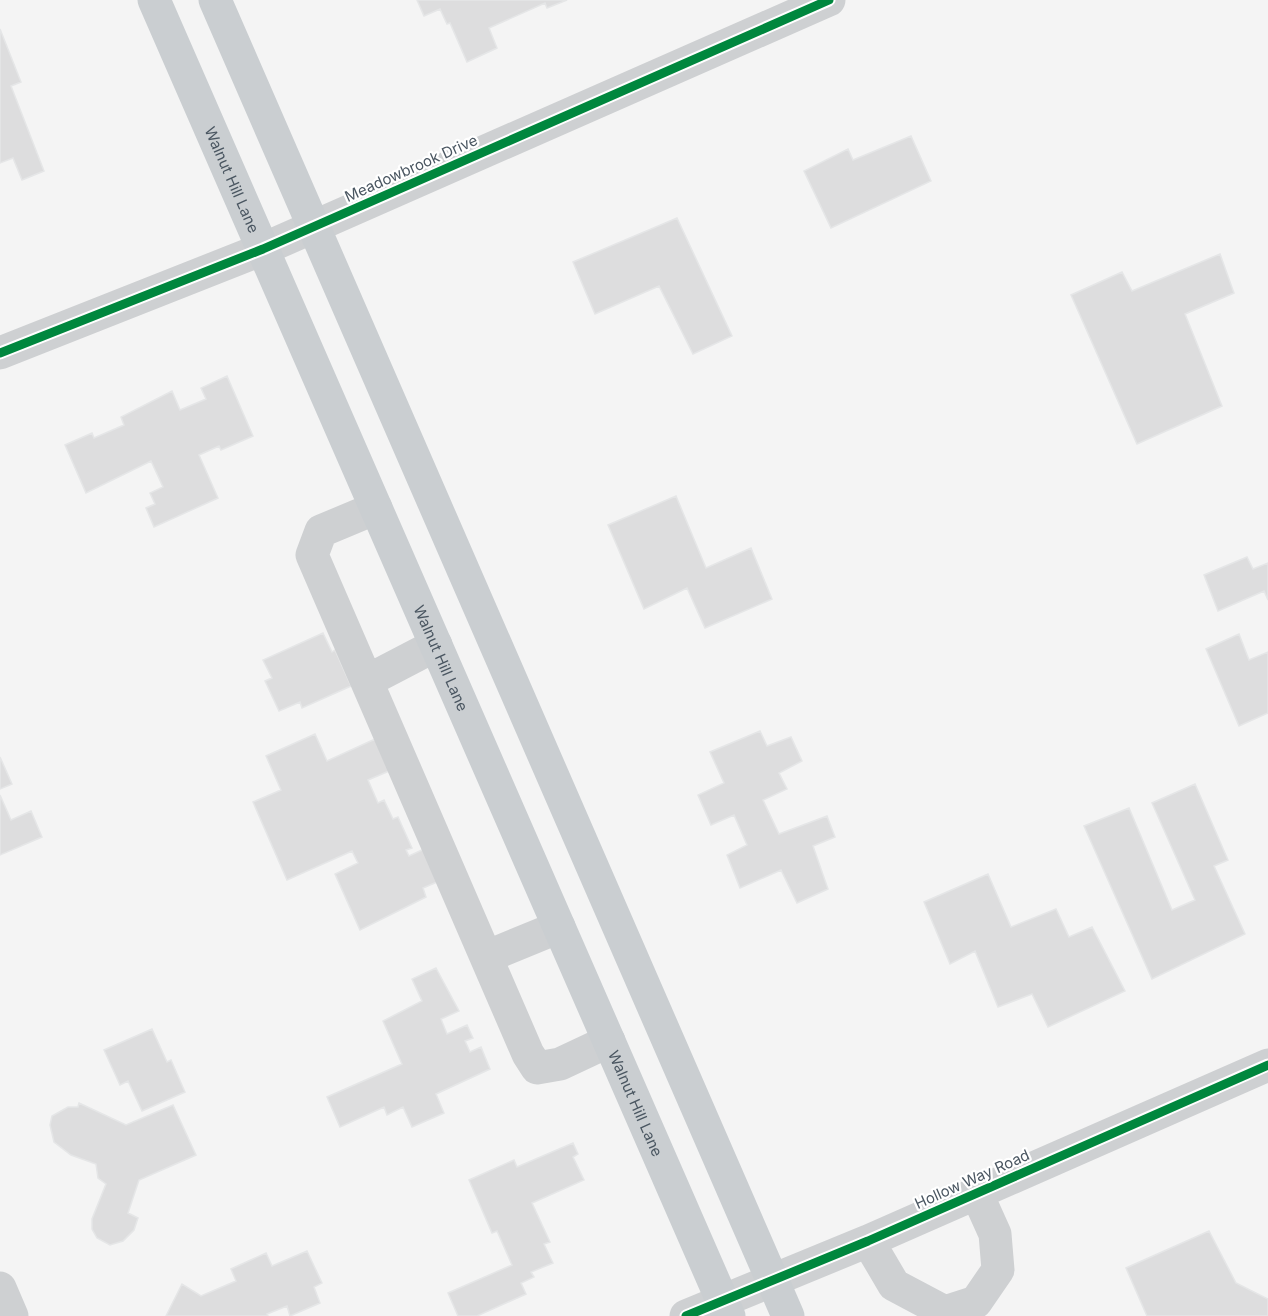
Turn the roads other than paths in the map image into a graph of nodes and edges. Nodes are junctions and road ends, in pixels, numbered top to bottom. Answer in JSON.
{"nodes":[{"id":1,"x":154,"y":0,"type":"edge"},
{"id":2,"x":215,"y":0,"type":"edge"},
{"id":3,"x":829,"y":0,"type":"edge"},
{"id":4,"x":315,"y":227,"type":"junction"},
{"id":5,"x":263,"y":249,"type":"junction"},
{"id":6,"x":0,"y":353,"type":"edge"},
{"id":7,"x":376,"y":507,"type":"junction"},
{"id":8,"x":436,"y":645,"type":"junction"},
{"id":9,"x":367,"y":681,"type":"junction"},
{"id":10,"x":559,"y":927,"type":"junction"},
{"id":11,"x":486,"y":957,"type":"junction"},
{"id":12,"x":609,"y":1041,"type":"junction"},
{"id":13,"x":1268,"y":1065,"type":"edge"},
{"id":14,"x":977,"y":1194,"type":"junction"},
{"id":15,"x":868,"y":1241,"type":"junction"},
{"id":16,"x":773,"y":1280,"type":"junction"},
{"id":17,"x":0,"y":1288,"type":"edge"},
{"id":18,"x":726,"y":1308,"type":"edge"},
{"id":19,"x":12,"y":1316,"type":"edge"},
{"id":20,"x":686,"y":1316,"type":"edge"},
{"id":21,"x":788,"y":1316,"type":"edge"}],
"edges":[{"from":1,"to":5,"type":"main road","name":"Walnut Hill Lane"},
{"from":2,"to":4,"type":"main road"},
{"from":3,"to":4,"type":"street","name":"Meadowbrook Drive"},
{"from":4,"to":5,"type":"street","name":"Meadowbrook Drive"},
{"from":4,"to":16,"type":"main road"},
{"from":5,"to":6,"type":"street","name":"Meadowbrook Drive"},
{"from":5,"to":7,"type":"main road","name":"Walnut Hill Lane"},
{"from":7,"to":8,"type":"main road","name":"Walnut Hill Lane"},
{"from":7,"to":9,"type":"street"},
{"from":8,"to":9,"type":"street"},
{"from":8,"to":10,"type":"main road","name":"Walnut Hill Lane"},
{"from":9,"to":11,"type":"street"},
{"from":10,"to":11,"type":"street"},
{"from":10,"to":12,"type":"main road","name":"Walnut Hill Lane"},
{"from":11,"to":12,"type":"street"},
{"from":12,"to":18,"type":"main road","name":"Walnut Hill Lane"},
{"from":13,"to":14,"type":"street","name":"Hollow Way Road"},
{"from":14,"to":15,"type":"street","name":"Hollow Way Road"},
{"from":14,"to":15,"type":"street"},
{"from":15,"to":16,"type":"street","name":"Hollow Way Road"},
{"from":16,"to":18,"type":"street","name":"Hollow Way Road"},
{"from":16,"to":21,"type":"main road"},
{"from":17,"to":19,"type":"street"},
{"from":18,"to":20,"type":"street","name":"Hollow Way Road"}]}
